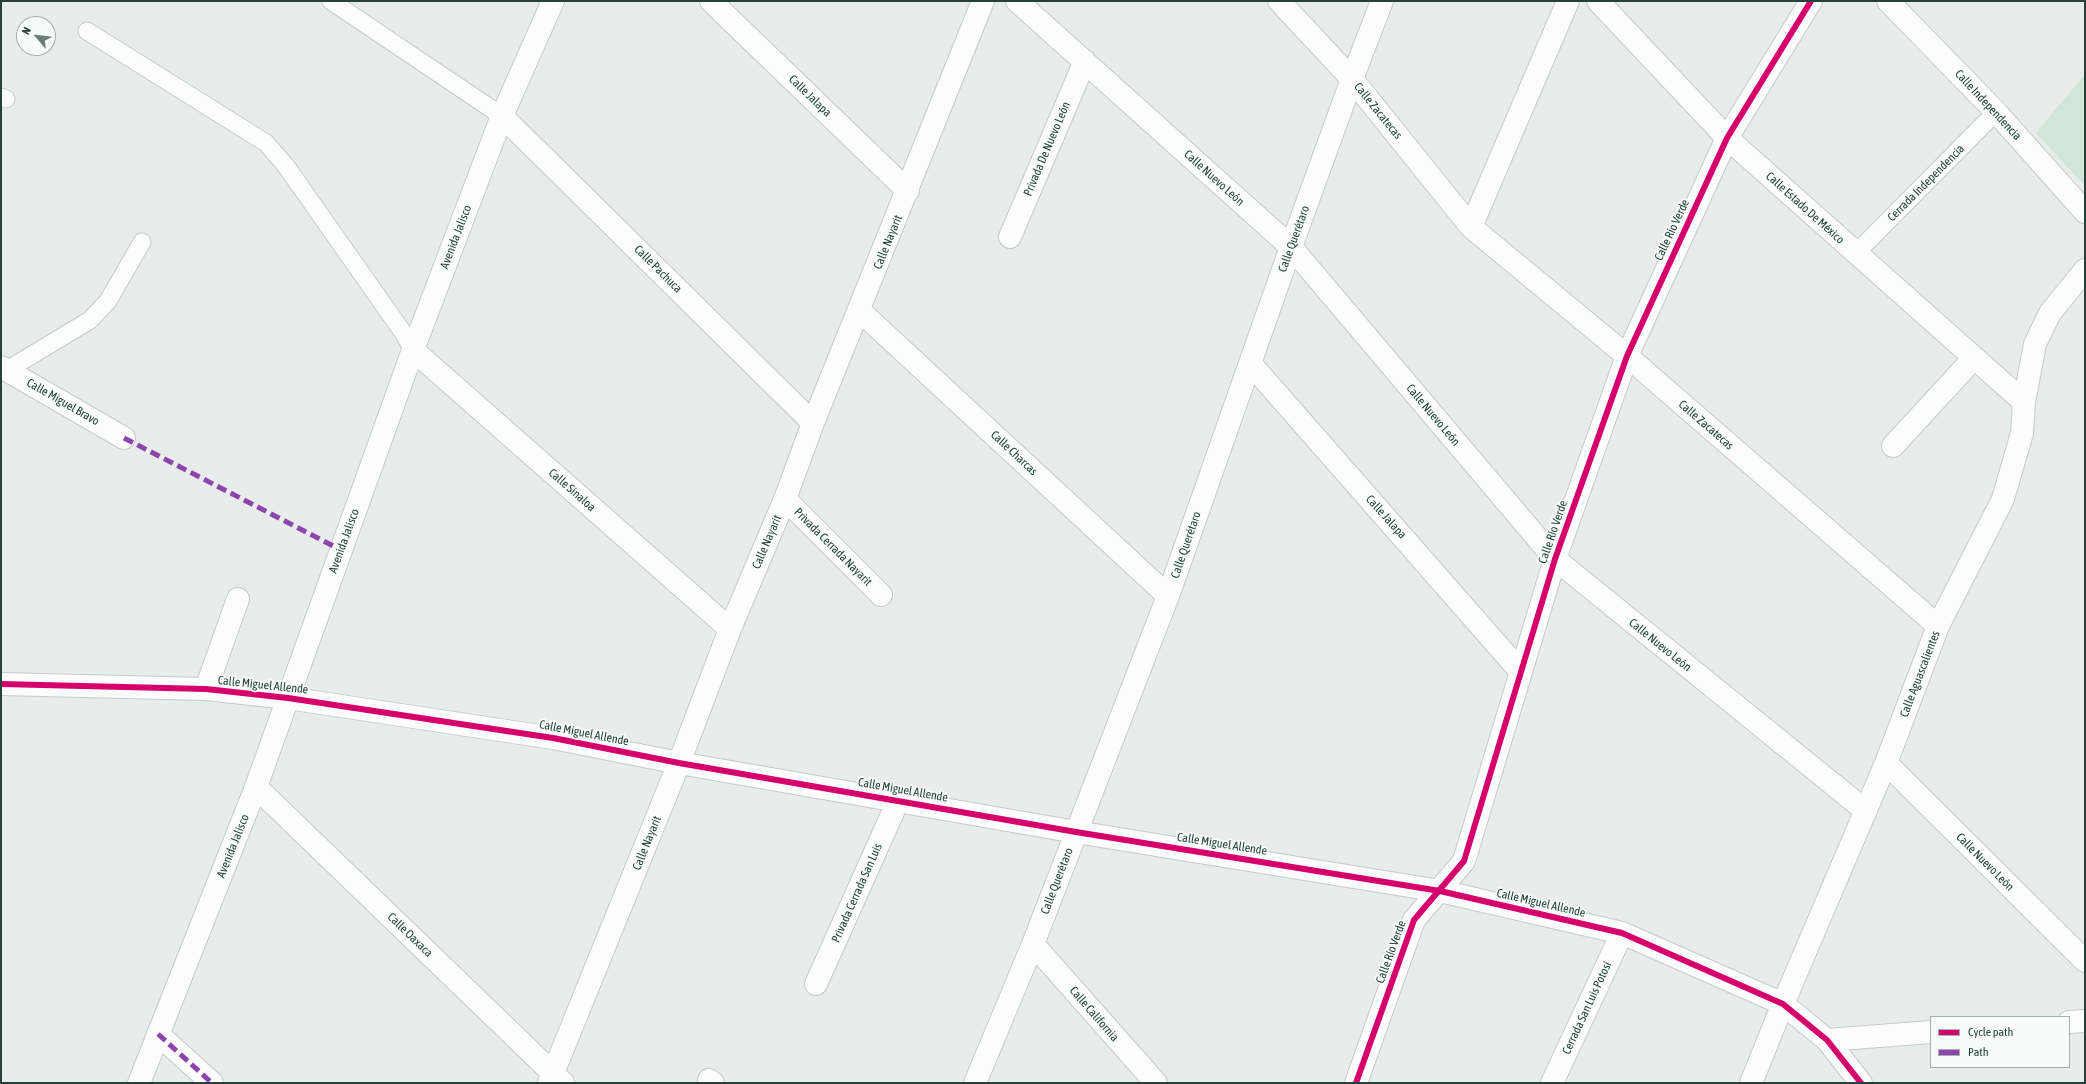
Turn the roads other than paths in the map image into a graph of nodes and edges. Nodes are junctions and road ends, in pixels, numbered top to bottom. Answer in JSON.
{"nodes":[{"id":1,"x":331,"y":1,"type":"edge"},
{"id":2,"x":553,"y":1,"type":"edge"},
{"id":3,"x":711,"y":1,"type":"edge"},
{"id":4,"x":983,"y":1,"type":"edge"},
{"id":5,"x":1018,"y":1,"type":"edge"},
{"id":6,"x":1279,"y":1,"type":"edge"},
{"id":7,"x":1382,"y":1,"type":"edge"},
{"id":8,"x":1568,"y":1,"type":"edge"},
{"id":9,"x":1598,"y":1,"type":"edge"},
{"id":10,"x":1811,"y":1,"type":"edge"},
{"id":11,"x":1888,"y":1,"type":"edge"},
{"id":12,"x":86,"y":31,"type":"dead end"},
{"id":13,"x":1085,"y":61,"type":"junction"},
{"id":14,"x":1352,"y":79,"type":"junction"},
{"id":15,"x":1996,"y":112,"type":"junction"},
{"id":16,"x":502,"y":116,"type":"junction"},
{"id":17,"x":1726,"y":138,"type":"junction"},
{"id":18,"x":908,"y":191,"type":"junction"},
{"id":19,"x":2085,"y":212,"type":"edge"},
{"id":20,"x":1471,"y":227,"type":"junction"},
{"id":21,"x":1010,"y":237,"type":"dead end"},
{"id":22,"x":142,"y":242,"type":"dead end"},
{"id":23,"x":1291,"y":247,"type":"junction"},
{"id":24,"x":1856,"y":253,"type":"junction"},
{"id":25,"x":2085,"y":270,"type":"edge"},
{"id":26,"x":860,"y":311,"type":"junction"},
{"id":27,"x":413,"y":350,"type":"junction"},
{"id":28,"x":1627,"y":356,"type":"junction"},
{"id":29,"x":1974,"y":358,"type":"junction"},
{"id":30,"x":1250,"y":363,"type":"junction"},
{"id":31,"x":4,"y":368,"type":"edge"},
{"id":32,"x":2024,"y":402,"type":"junction"},
{"id":33,"x":813,"y":423,"type":"junction"},
{"id":34,"x":124,"y":438,"type":"dead end"},
{"id":35,"x":1893,"y":446,"type":"dead end"},
{"id":36,"x":785,"y":499,"type":"junction"},
{"id":37,"x":1555,"y":559,"type":"junction"},
{"id":38,"x":881,"y":595,"type":"dead end"},
{"id":39,"x":1168,"y":596,"type":"junction"},
{"id":40,"x":238,"y":599,"type":"dead end"},
{"id":41,"x":1938,"y":626,"type":"junction"},
{"id":42,"x":730,"y":629,"type":"junction"},
{"id":43,"x":1521,"y":672,"type":"junction"},
{"id":44,"x":2,"y":687,"type":"edge"},
{"id":45,"x":206,"y":689,"type":"junction"},
{"id":46,"x":288,"y":698,"type":"junction"},
{"id":47,"x":679,"y":763,"type":"junction"},
{"id":48,"x":1886,"y":763,"type":"junction"},
{"id":49,"x":256,"y":787,"type":"junction"},
{"id":50,"x":898,"y":801,"type":"junction"},
{"id":51,"x":1866,"y":811,"type":"junction"},
{"id":52,"x":1076,"y":832,"type":"junction"},
{"id":53,"x":1440,"y":891,"type":"junction"},
{"id":54,"x":1622,"y":932,"type":"junction"},
{"id":55,"x":1033,"y":944,"type":"junction"},
{"id":56,"x":2085,"y":961,"type":"edge"},
{"id":57,"x":816,"y":984,"type":"dead end"},
{"id":58,"x":1783,"y":1004,"type":"junction"},
{"id":59,"x":2085,"y":1021,"type":"edge"},
{"id":60,"x":2070,"y":1022,"type":"edge"},
{"id":61,"x":1930,"y":1032,"type":"edge"},
{"id":62,"x":158,"y":1034,"type":"junction"},
{"id":63,"x":1827,"y":1040,"type":"junction"},
{"id":64,"x":555,"y":1080,"type":"edge"},
{"id":65,"x":139,"y":1083,"type":"edge"},
{"id":66,"x":212,"y":1083,"type":"edge"},
{"id":67,"x":975,"y":1083,"type":"edge"},
{"id":68,"x":1156,"y":1083,"type":"edge"},
{"id":69,"x":1356,"y":1083,"type":"edge"},
{"id":70,"x":1552,"y":1083,"type":"edge"},
{"id":71,"x":1751,"y":1083,"type":"edge"},
{"id":72,"x":1861,"y":1083,"type":"edge"}],
"edges":[{"from":1,"to":16,"type":"lane"},
{"from":2,"to":16,"type":"street","name":"Avenida Jalisco"},
{"from":3,"to":18,"type":"street","name":"Calle Jalapa"},
{"from":4,"to":18,"type":"street","name":"Calle Nayarit"},
{"from":5,"to":13,"type":"street","name":"Calle Nuevo León"},
{"from":6,"to":14,"type":"street","name":"Calle Zacatecas"},
{"from":7,"to":14,"type":"street","name":"Calle Querétaro"},
{"from":8,"to":20,"type":"street"},
{"from":9,"to":17,"type":"street","name":"Calle Estado De México"},
{"from":10,"to":17,"type":"street","name":"Calle Río Verde"},
{"from":11,"to":15,"type":"street","name":"Calle Independencia"},
{"from":12,"to":27,"type":"lane"},
{"from":13,"to":21,"type":"street","name":"Privada De Nuevo León"},
{"from":13,"to":23,"type":"street","name":"Calle Nuevo León"},
{"from":14,"to":20,"type":"street","name":"Calle Zacatecas"},
{"from":14,"to":23,"type":"street","name":"Calle Querétaro"},
{"from":15,"to":19,"type":"street","name":"Calle Independencia"},
{"from":15,"to":24,"type":"lane","name":"Cerrada Independencia"},
{"from":16,"to":27,"type":"street","name":"Avenida Jalisco"},
{"from":16,"to":33,"type":"street","name":"Calle Pachuca"},
{"from":17,"to":24,"type":"street","name":"Calle Estado De México"},
{"from":17,"to":28,"type":"street","name":"Calle Río Verde"},
{"from":18,"to":26,"type":"street","name":"Calle Nayarit"},
{"from":20,"to":28,"type":"street","name":"Calle Zacatecas"},
{"from":22,"to":31,"type":"lane"},
{"from":23,"to":30,"type":"street","name":"Calle Querétaro"},
{"from":23,"to":37,"type":"street","name":"Calle Nuevo León"},
{"from":24,"to":29,"type":"street","name":"Calle Estado De México"},
{"from":25,"to":32,"type":"street","name":"Calle Aguascalientes"},
{"from":26,"to":33,"type":"street","name":"Calle Nayarit"},
{"from":26,"to":39,"type":"street","name":"Calle Charcas"},
{"from":27,"to":42,"type":"street","name":"Calle Sinaloa"},
{"from":27,"to":46,"type":"street","name":"Avenida Jalisco"},
{"from":28,"to":37,"type":"street","name":"Calle Río Verde"},
{"from":28,"to":41,"type":"street","name":"Calle Zacatecas"},
{"from":29,"to":32,"type":"street","name":"Calle Estado De México"},
{"from":29,"to":35,"type":"street"},
{"from":30,"to":39,"type":"street","name":"Calle Querétaro"},
{"from":30,"to":43,"type":"street","name":"Calle Jalapa"},
{"from":31,"to":34,"type":"street","name":"Calle Miguel Bravo"},
{"from":32,"to":41,"type":"street","name":"Calle Aguascalientes"},
{"from":33,"to":36,"type":"street","name":"Calle Nayarit"},
{"from":36,"to":38,"type":"street","name":"Privada Cerrada Nayarit"},
{"from":36,"to":42,"type":"street","name":"Calle Nayarit"},
{"from":37,"to":43,"type":"street","name":"Calle Río Verde"},
{"from":37,"to":51,"type":"street","name":"Calle Nuevo León"},
{"from":39,"to":52,"type":"street","name":"Calle Querétaro"},
{"from":40,"to":45,"type":"street"},
{"from":41,"to":48,"type":"street","name":"Calle Aguascalientes"},
{"from":42,"to":47,"type":"street","name":"Calle Nayarit"},
{"from":43,"to":53,"type":"street","name":"Calle Río Verde"},
{"from":44,"to":45,"type":"street","name":"Calle Miguel Allende"},
{"from":45,"to":46,"type":"street","name":"Calle Miguel Allende"},
{"from":46,"to":47,"type":"street","name":"Calle Miguel Allende"},
{"from":46,"to":49,"type":"street","name":"Avenida Jalisco"},
{"from":47,"to":50,"type":"street","name":"Calle Miguel Allende"},
{"from":47,"to":64,"type":"street","name":"Calle Nayarit"},
{"from":48,"to":51,"type":"street","name":"Calle Aguascalientes"},
{"from":48,"to":56,"type":"street","name":"Calle Nuevo León"},
{"from":49,"to":62,"type":"street","name":"Avenida Jalisco"},
{"from":49,"to":64,"type":"street","name":"Calle Oaxaca"},
{"from":50,"to":52,"type":"street","name":"Calle Miguel Allende"},
{"from":50,"to":57,"type":"street","name":"Privada Cerrada San Luis"},
{"from":51,"to":58,"type":"street","name":"Calle Aguascalientes"},
{"from":52,"to":53,"type":"street","name":"Calle Miguel Allende"},
{"from":52,"to":55,"type":"street","name":"Calle Querétaro"},
{"from":53,"to":54,"type":"street","name":"Calle Miguel Allende"},
{"from":53,"to":69,"type":"street","name":"Calle Río Verde"},
{"from":54,"to":58,"type":"street","name":"Calle Miguel Allende"},
{"from":54,"to":70,"type":"street","name":"Cerrada San Luis Potosí"},
{"from":55,"to":67,"type":"street","name":"Calle Querétaro"},
{"from":55,"to":68,"type":"street","name":"Calle California"},
{"from":58,"to":63,"type":"street","name":"Calle Miguel Allende"},
{"from":58,"to":71,"type":"street","name":"Calle Aguascalientes"},
{"from":59,"to":60,"type":"street"},
{"from":61,"to":63,"type":"street"},
{"from":62,"to":65,"type":"street","name":"Avenida Jalisco"},
{"from":62,"to":66,"type":"street"},
{"from":63,"to":72,"type":"street","name":"Calle Miguel Allende"}]}
